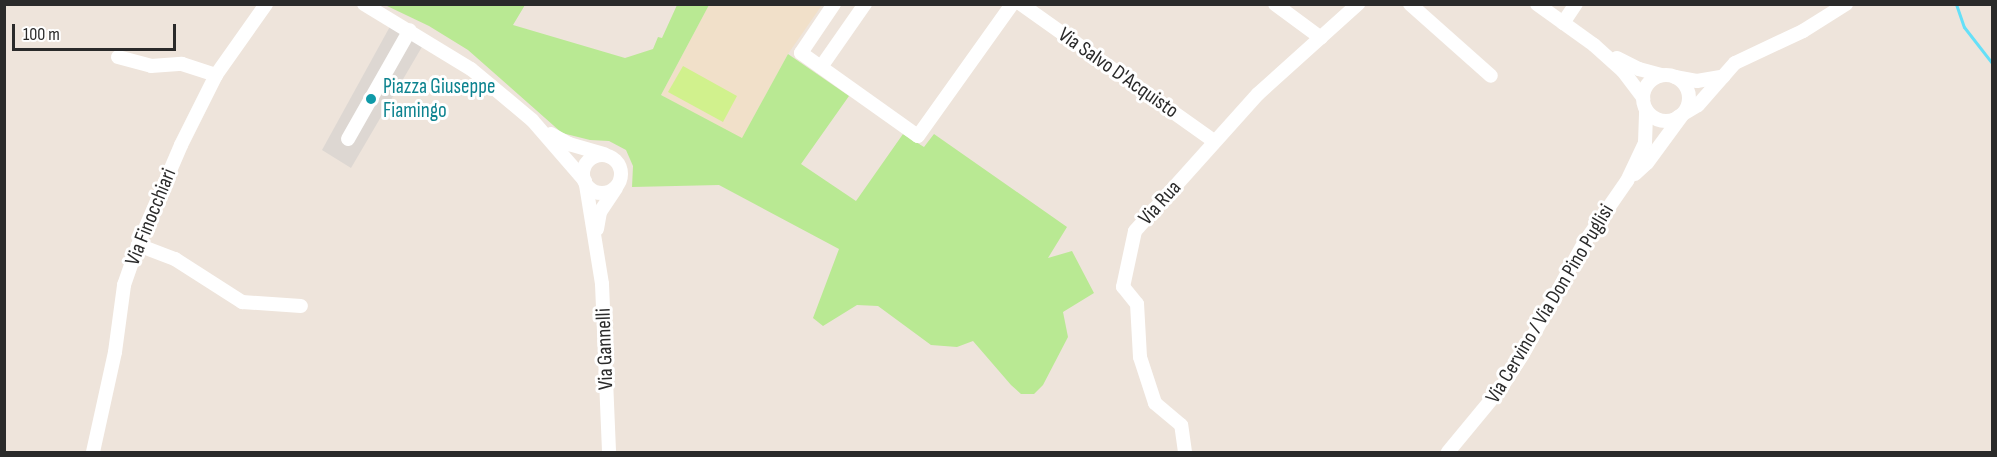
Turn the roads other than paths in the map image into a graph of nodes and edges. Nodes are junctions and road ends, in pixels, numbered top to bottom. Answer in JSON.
{"nodes":[{"id":1,"x":266,"y":4,"type":"edge"},
{"id":2,"x":364,"y":4,"type":"edge"},
{"id":3,"x":834,"y":4,"type":"edge"},
{"id":4,"x":865,"y":4,"type":"edge"},
{"id":5,"x":1012,"y":4,"type":"edge"},
{"id":6,"x":1021,"y":4,"type":"edge"},
{"id":7,"x":1275,"y":4,"type":"edge"},
{"id":8,"x":1358,"y":4,"type":"edge"},
{"id":9,"x":1410,"y":4,"type":"edge"},
{"id":10,"x":1537,"y":4,"type":"edge"},
{"id":11,"x":1576,"y":4,"type":"edge"},
{"id":12,"x":1846,"y":4,"type":"edge"},
{"id":13,"x":1563,"y":23,"type":"junction"},
{"id":14,"x":410,"y":30,"type":"junction"},
{"id":15,"x":1321,"y":38,"type":"junction"},
{"id":16,"x":1594,"y":45,"type":"junction"},
{"id":17,"x":118,"y":57,"type":"dead end"},
{"id":18,"x":821,"y":67,"type":"junction"},
{"id":19,"x":216,"y":75,"type":"junction"},
{"id":20,"x":1726,"y":75,"type":"junction"},
{"id":21,"x":1491,"y":76,"type":"dead end"},
{"id":22,"x":1668,"y":76,"type":"junction"},
{"id":23,"x":1644,"y":104,"type":"junction"},
{"id":24,"x":1681,"y":115,"type":"junction"},
{"id":25,"x":532,"y":120,"type":"junction"},
{"id":26,"x":348,"y":139,"type":"dead end"},
{"id":27,"x":1214,"y":141,"type":"junction"},
{"id":28,"x":610,"y":156,"type":"junction"},
{"id":29,"x":1627,"y":181,"type":"junction"},
{"id":30,"x":586,"y":183,"type":"junction"},
{"id":31,"x":616,"y":188,"type":"junction"},
{"id":32,"x":138,"y":245,"type":"junction"},
{"id":33,"x":597,"y":246,"type":"junction"},
{"id":34,"x":301,"y":306,"type":"dead end"},
{"id":35,"x":93,"y":453,"type":"edge"},
{"id":36,"x":609,"y":453,"type":"edge"},
{"id":37,"x":1185,"y":453,"type":"edge"},
{"id":38,"x":1448,"y":453,"type":"edge"}],
"edges":[{"from":1,"to":19,"type":"street","name":"Via Finocchiari"},
{"from":2,"to":14,"type":"street"},
{"from":3,"to":18,"type":"street"},
{"from":4,"to":18,"type":"street"},
{"from":5,"to":18,"type":"street"},
{"from":6,"to":27,"type":"street","name":"Via Salvo D'Acquisto"},
{"from":7,"to":15,"type":"street"},
{"from":8,"to":15,"type":"street","name":"Via Rua"},
{"from":9,"to":21,"type":"street"},
{"from":10,"to":13,"type":"street"},
{"from":11,"to":13,"type":"street"},
{"from":12,"to":20,"type":"street"},
{"from":13,"to":16,"type":"street"},
{"from":14,"to":25,"type":"street"},
{"from":14,"to":26,"type":"street"},
{"from":15,"to":27,"type":"street","name":"Via Rua"},
{"from":16,"to":22,"type":"street"},
{"from":16,"to":23,"type":"street"},
{"from":17,"to":19,"type":"street"},
{"from":19,"to":32,"type":"street","name":"Via Finocchiari"},
{"from":20,"to":22,"type":"street"},
{"from":20,"to":24,"type":"street"},
{"from":22,"to":23,"type":"street"},
{"from":22,"to":24,"type":"street"},
{"from":23,"to":24,"type":"street"},
{"from":23,"to":29,"type":"street"},
{"from":24,"to":29,"type":"street"},
{"from":25,"to":28,"type":"street"},
{"from":25,"to":30,"type":"street"},
{"from":27,"to":37,"type":"street","name":"Via Rua"},
{"from":28,"to":30,"type":"street"},
{"from":28,"to":31,"type":"street"},
{"from":29,"to":38,"type":"street","name":"Via Cervino / Via Don Pino Puglisi"},
{"from":30,"to":31,"type":"street"},
{"from":30,"to":33,"type":"street","name":"Via Gannelli"},
{"from":31,"to":33,"type":"street","name":"Via Gannelli"},
{"from":32,"to":34,"type":"street"},
{"from":32,"to":35,"type":"street","name":"Via Finocchiari"},
{"from":33,"to":36,"type":"street","name":"Via Gannelli"}]}
